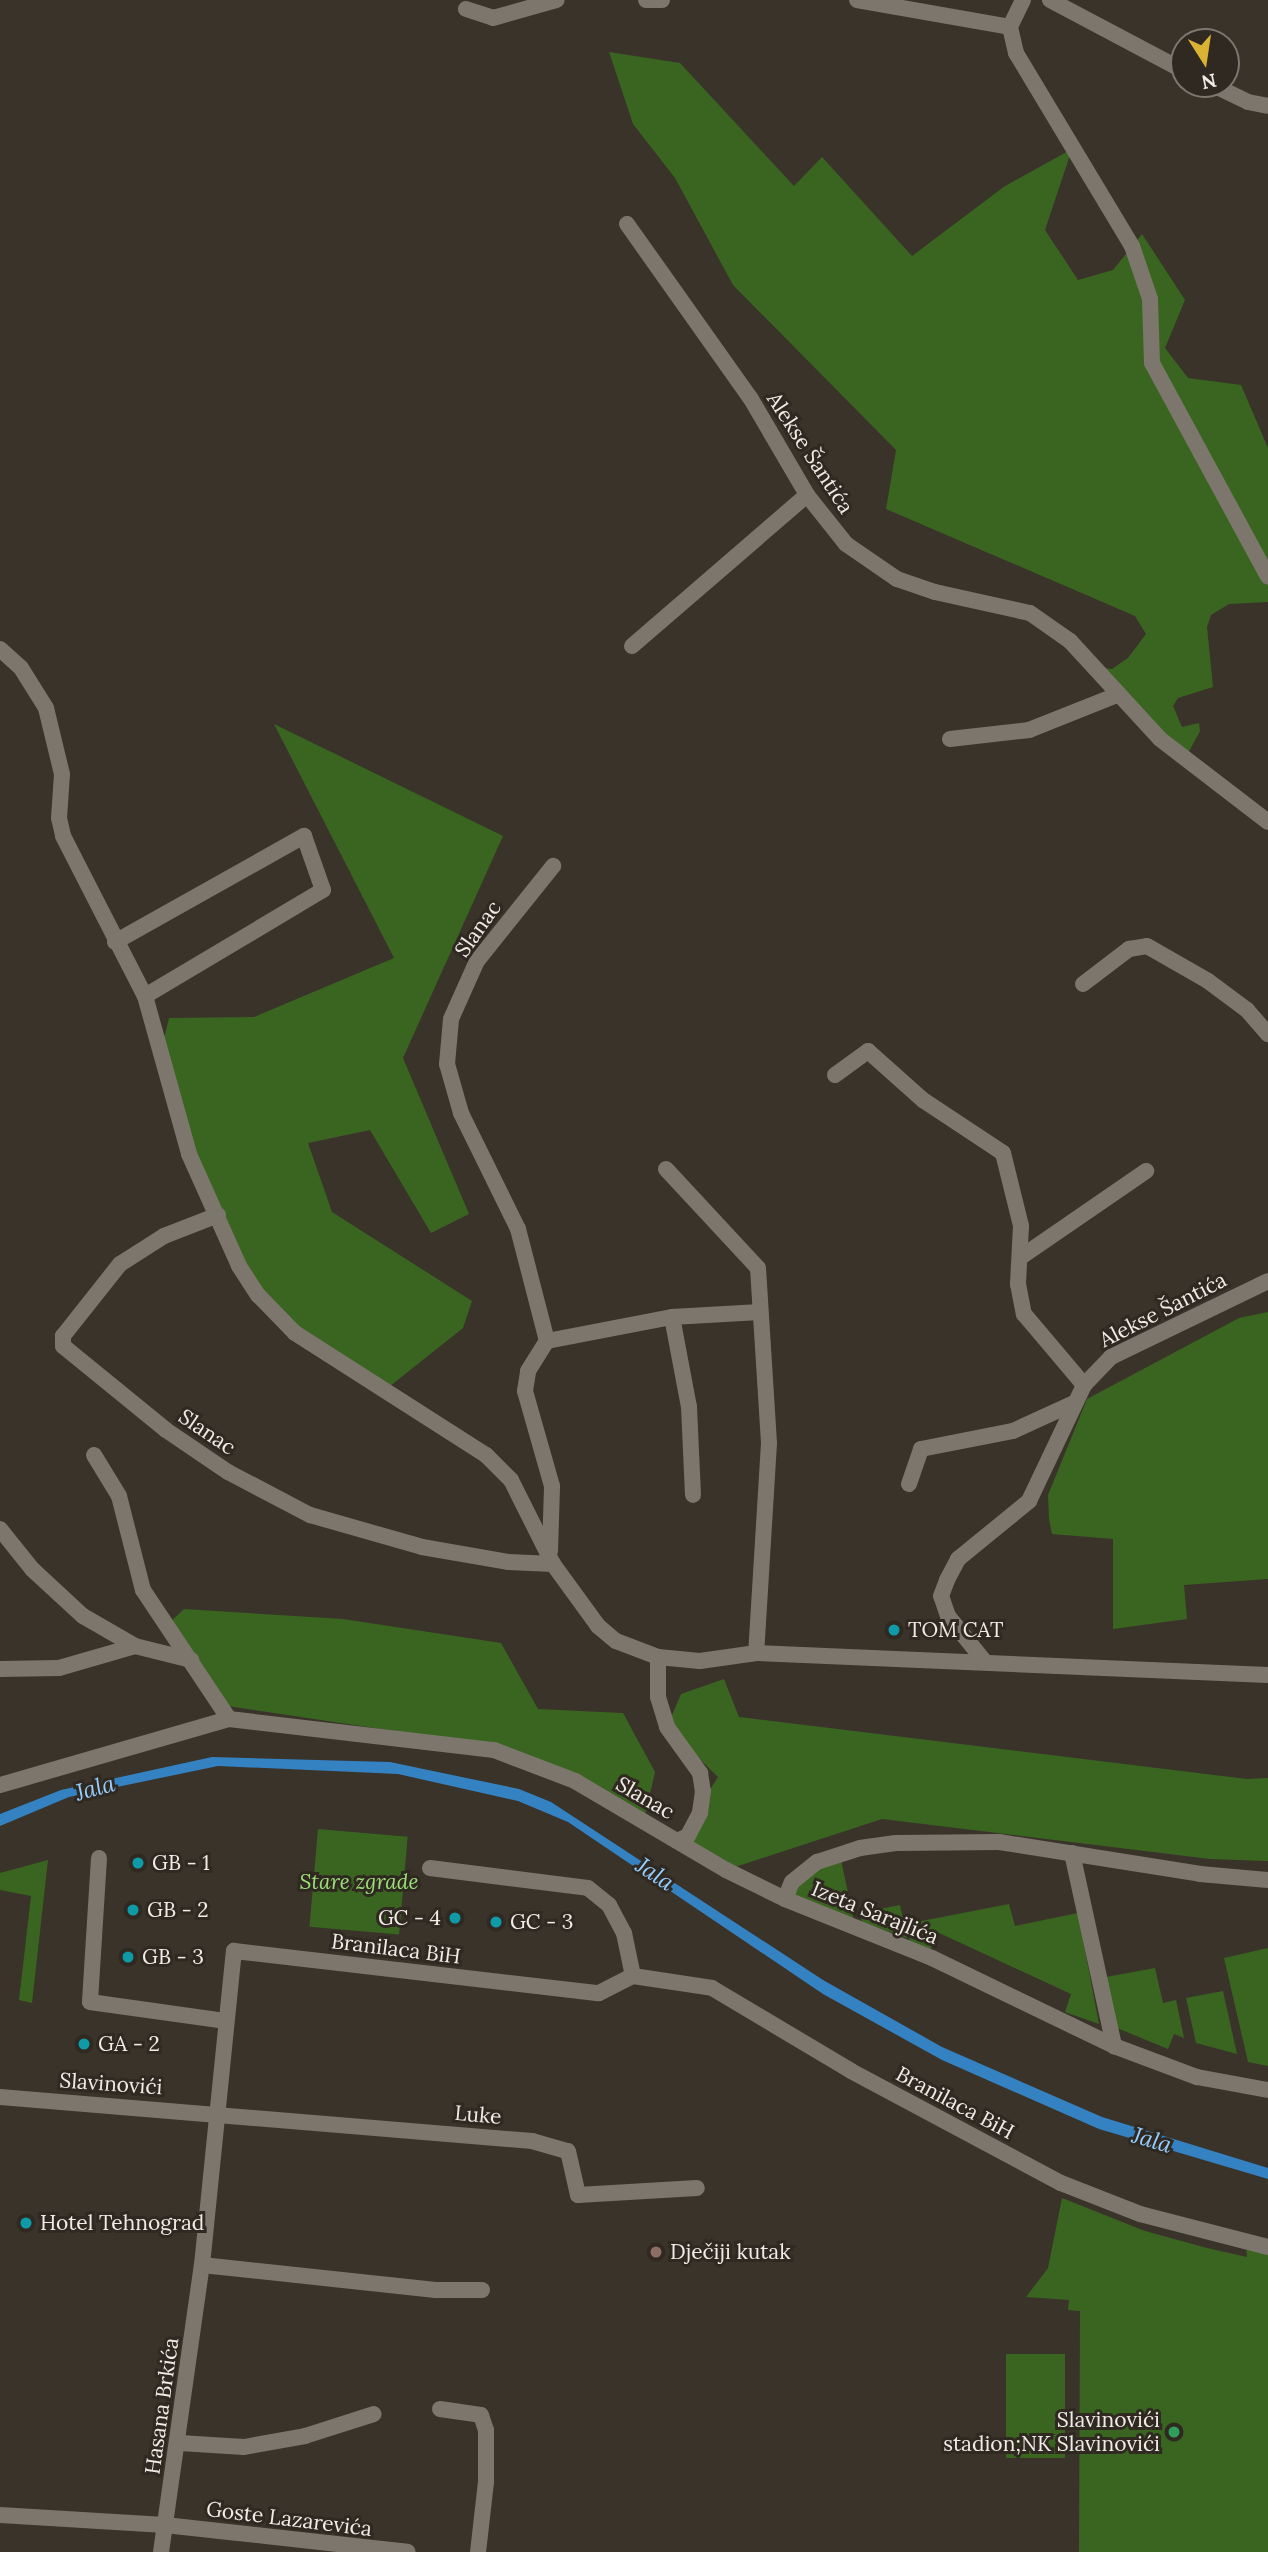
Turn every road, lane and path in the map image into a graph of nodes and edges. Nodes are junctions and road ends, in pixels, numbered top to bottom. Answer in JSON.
{"nodes":[{"id":1,"x":557,"y":0,"type":"edge"},
{"id":2,"x":646,"y":0,"type":"edge"},
{"id":3,"x":662,"y":0,"type":"edge"},
{"id":4,"x":857,"y":0,"type":"edge"},
{"id":5,"x":1023,"y":0,"type":"edge"},
{"id":6,"x":1050,"y":0,"type":"edge"},
{"id":7,"x":466,"y":9,"type":"dead end"},
{"id":8,"x":1010,"y":27,"type":"junction"},
{"id":9,"x":1170,"y":64,"type":"edge"},
{"id":10,"x":1240,"y":98,"type":"edge"},
{"id":11,"x":1268,"y":106,"type":"edge"},
{"id":12,"x":627,"y":224,"type":"dead end"},
{"id":13,"x":807,"y":495,"type":"junction"},
{"id":14,"x":1268,"y":577,"type":"edge"},
{"id":15,"x":632,"y":646,"type":"dead end"},
{"id":16,"x":0,"y":649,"type":"edge"},
{"id":17,"x":1117,"y":695,"type":"junction"},
{"id":18,"x":950,"y":739,"type":"dead end"},
{"id":19,"x":1268,"y":822,"type":"edge"},
{"id":20,"x":553,"y":866,"type":"dead end"},
{"id":21,"x":116,"y":942,"type":"junction"},
{"id":22,"x":1083,"y":984,"type":"dead end"},
{"id":23,"x":145,"y":996,"type":"junction"},
{"id":24,"x":1268,"y":1034,"type":"edge"},
{"id":25,"x":835,"y":1074,"type":"dead end"},
{"id":26,"x":666,"y":1170,"type":"dead end"},
{"id":27,"x":1146,"y":1171,"type":"dead end"},
{"id":28,"x":218,"y":1215,"type":"junction"},
{"id":29,"x":1021,"y":1257,"type":"junction"},
{"id":30,"x":1268,"y":1281,"type":"edge"},
{"id":31,"x":760,"y":1312,"type":"junction"},
{"id":32,"x":672,"y":1317,"type":"junction"},
{"id":33,"x":547,"y":1341,"type":"junction"},
{"id":34,"x":1084,"y":1385,"type":"junction"},
{"id":35,"x":1076,"y":1402,"type":"junction"},
{"id":36,"x":94,"y":1455,"type":"dead end"},
{"id":37,"x":909,"y":1484,"type":"dead end"},
{"id":38,"x":693,"y":1495,"type":"dead end"},
{"id":39,"x":0,"y":1529,"type":"edge"},
{"id":40,"x":551,"y":1558,"type":"junction"},
{"id":41,"x":135,"y":1646,"type":"junction"},
{"id":42,"x":756,"y":1653,"type":"junction"},
{"id":43,"x":658,"y":1657,"type":"junction"},
{"id":44,"x":191,"y":1660,"type":"junction"},
{"id":45,"x":985,"y":1662,"type":"junction"},
{"id":46,"x":0,"y":1669,"type":"edge"},
{"id":47,"x":1268,"y":1675,"type":"edge"},
{"id":48,"x":229,"y":1719,"type":"junction"},
{"id":49,"x":0,"y":1785,"type":"edge"},
{"id":50,"x":677,"y":1841,"type":"junction"},
{"id":51,"x":1072,"y":1853,"type":"junction"},
{"id":52,"x":99,"y":1858,"type":"dead end"},
{"id":53,"x":430,"y":1868,"type":"dead end"},
{"id":54,"x":1268,"y":1880,"type":"edge"},
{"id":55,"x":785,"y":1899,"type":"junction"},
{"id":56,"x":234,"y":1951,"type":"joint"},
{"id":57,"x":633,"y":1976,"type":"junction"},
{"id":58,"x":225,"y":2021,"type":"junction"},
{"id":59,"x":1114,"y":2046,"type":"junction"},
{"id":60,"x":1268,"y":2090,"type":"edge"},
{"id":61,"x":0,"y":2097,"type":"edge"},
{"id":62,"x":219,"y":2114,"type":"junction"},
{"id":63,"x":698,"y":2188,"type":"dead end"},
{"id":64,"x":1268,"y":2247,"type":"edge"},
{"id":65,"x":202,"y":2265,"type":"junction"},
{"id":66,"x":482,"y":2290,"type":"dead end"},
{"id":67,"x":440,"y":2409,"type":"dead end"},
{"id":68,"x":374,"y":2414,"type":"dead end"},
{"id":69,"x":180,"y":2442,"type":"junction"},
{"id":70,"x":0,"y":2515,"type":"edge"},
{"id":71,"x":165,"y":2525,"type":"junction"},
{"id":72,"x":161,"y":2552,"type":"edge"},
{"id":73,"x":408,"y":2552,"type":"edge"},
{"id":74,"x":478,"y":2552,"type":"edge"}],
"edges":[{"from":1,"to":7,"type":"street"},
{"from":2,"to":3,"type":"street"},
{"from":4,"to":8,"type":"street"},
{"from":5,"to":8,"type":"street"},
{"from":6,"to":9,"type":"street"},
{"from":8,"to":14,"type":"street"},
{"from":10,"to":11,"type":"street"},
{"from":12,"to":13,"type":"street","name":"Alekse Šantića"},
{"from":13,"to":15,"type":"street"},
{"from":13,"to":17,"type":"street","name":"Alekse Šantića"},
{"from":16,"to":21,"type":"street"},
{"from":17,"to":18,"type":"street"},
{"from":17,"to":19,"type":"street","name":"Alekse Šantića"},
{"from":20,"to":33,"type":"street","name":"Slanac"},
{"from":21,"to":23,"type":"street"},
{"from":21,"to":23,"type":"street"},
{"from":22,"to":24,"type":"street"},
{"from":23,"to":28,"type":"street"},
{"from":25,"to":29,"type":"street"},
{"from":26,"to":31,"type":"street"},
{"from":27,"to":29,"type":"street"},
{"from":28,"to":40,"type":"street"},
{"from":28,"to":40,"type":"street","name":"Slanac"},
{"from":29,"to":34,"type":"street"},
{"from":30,"to":34,"type":"street","name":"Alekse Šantića"},
{"from":31,"to":32,"type":"street"},
{"from":31,"to":42,"type":"street"},
{"from":32,"to":33,"type":"street"},
{"from":32,"to":38,"type":"street"},
{"from":33,"to":40,"type":"street"},
{"from":34,"to":35,"type":"street"},
{"from":35,"to":37,"type":"street"},
{"from":35,"to":45,"type":"street"},
{"from":36,"to":44,"type":"street"},
{"from":39,"to":41,"type":"street"},
{"from":40,"to":43,"type":"street"},
{"from":41,"to":44,"type":"street"},
{"from":41,"to":46,"type":"street"},
{"from":42,"to":43,"type":"street"},
{"from":42,"to":45,"type":"street"},
{"from":43,"to":50,"type":"street","name":"Slanac"},
{"from":44,"to":48,"type":"street"},
{"from":45,"to":47,"type":"street"},
{"from":48,"to":49,"type":"street","name":"Slanac"},
{"from":48,"to":50,"type":"street","name":"Slanac"},
{"from":50,"to":55,"type":"street"},
{"from":51,"to":54,"type":"street","name":"Izeta Sarajlića"},
{"from":51,"to":55,"type":"street","name":"Izeta Sarajlića"},
{"from":51,"to":59,"type":"street"},
{"from":52,"to":58,"type":"street"},
{"from":53,"to":57,"type":"street"},
{"from":55,"to":59,"type":"street","name":"Izeta Sarajlića"},
{"from":56,"to":57,"type":"street","name":"Branilaca BiH"},
{"from":56,"to":58,"type":"street","name":"Hasana Brkića"},
{"from":57,"to":64,"type":"street","name":"Branilaca BiH"},
{"from":58,"to":62,"type":"street","name":"Hasana Brkića"},
{"from":59,"to":60,"type":"street","name":"Izeta Sarajlića"},
{"from":61,"to":62,"type":"street","name":"Slavinovići"},
{"from":62,"to":63,"type":"street","name":"Luke"},
{"from":62,"to":65,"type":"street","name":"Hasana Brkića"},
{"from":65,"to":66,"type":"street"},
{"from":65,"to":69,"type":"street","name":"Hasana Brkića"},
{"from":67,"to":74,"type":"street"},
{"from":68,"to":69,"type":"street"},
{"from":69,"to":71,"type":"street","name":"Hasana Brkića"},
{"from":70,"to":71,"type":"street"},
{"from":71,"to":72,"type":"street","name":"Hasana Brkića"},
{"from":71,"to":73,"type":"street","name":"Goste Lazarevića"}]}
